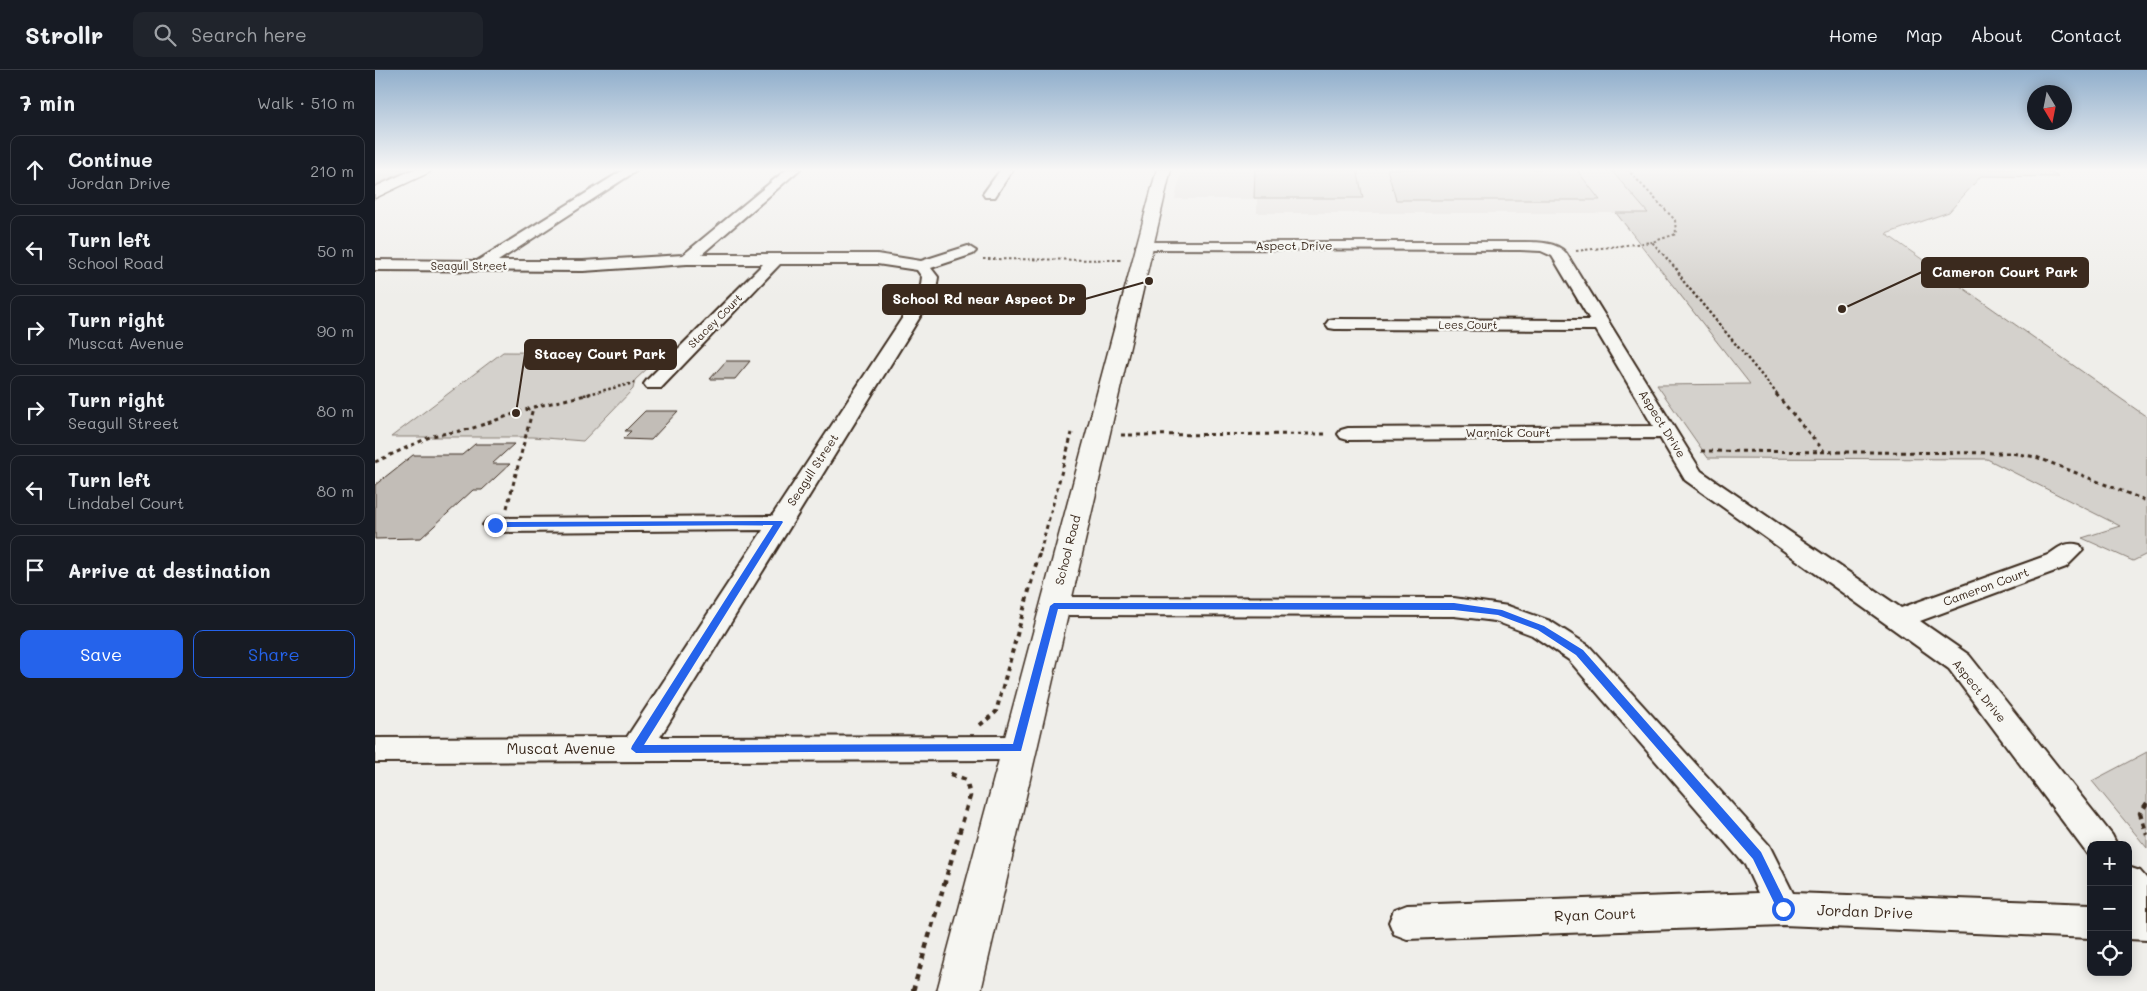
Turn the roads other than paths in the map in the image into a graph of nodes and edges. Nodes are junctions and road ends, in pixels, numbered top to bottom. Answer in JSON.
{"nodes":[{"id":1,"x":564,"y":212,"type":"edge"},
{"id":2,"x":743,"y":212,"type":"edge"},
{"id":3,"x":1147,"y":212,"type":"edge"},
{"id":4,"x":968,"y":252,"type":"dead end"},
{"id":5,"x":1130,"y":258,"type":"junction"},
{"id":6,"x":687,"y":259,"type":"junction"},
{"id":7,"x":777,"y":259,"type":"junction"},
{"id":8,"x":375,"y":266,"type":"edge"},
{"id":9,"x":397,"y":266,"type":"junction"},
{"id":10,"x":480,"y":266,"type":"junction"},
{"id":11,"x":922,"y":266,"type":"junction"},
{"id":12,"x":375,"y":278,"type":"edge"},
{"id":13,"x":1335,"y":324,"type":"dead end"},
{"id":14,"x":1601,"y":325,"type":"junction"},
{"id":15,"x":654,"y":384,"type":"road end"},
{"id":16,"x":1348,"y":434,"type":"road end"},
{"id":17,"x":1673,"y":442,"type":"junction"},
{"id":18,"x":779,"y":522,"type":"junction"},
{"id":19,"x":495,"y":525,"type":"road end"},
{"id":20,"x":2071,"y":550,"type":"dead end"},
{"id":21,"x":1054,"y":606,"type":"junction"},
{"id":22,"x":1898,"y":619,"type":"junction"},
{"id":23,"x":1018,"y":748,"type":"junction"},
{"id":24,"x":636,"y":749,"type":"junction"},
{"id":25,"x":379,"y":755,"type":"edge"},
{"id":26,"x":2097,"y":841,"type":"edge"},
{"id":27,"x":2131,"y":886,"type":"edge"},
{"id":28,"x":2147,"y":906,"type":"edge"},
{"id":29,"x":1783,"y":909,"type":"junction"},
{"id":30,"x":2087,"y":921,"type":"edge"},
{"id":31,"x":1407,"y":922,"type":"dead end"},
{"id":32,"x":2132,"y":922,"type":"edge"},
{"id":33,"x":2147,"y":923,"type":"edge"},
{"id":34,"x":959,"y":991,"type":"edge"}],
"edges":[{"from":1,"to":10,"type":"street"},
{"from":2,"to":6,"type":"street"},
{"from":3,"to":5,"type":"street","name":"School Road"},
{"from":4,"to":11,"type":"street","name":"Seagull Street"},
{"from":5,"to":14,"type":"street","name":"Aspect Drive"},
{"from":5,"to":21,"type":"street","name":"School Road"},
{"from":6,"to":7,"type":"street","name":"Seagull Street"},
{"from":6,"to":10,"type":"street","name":"Seagull Street"},
{"from":7,"to":11,"type":"street","name":"Seagull Street"},
{"from":7,"to":15,"type":"street","name":"Stacey Court"},
{"from":8,"to":9,"type":"street","name":"Seagull Street"},
{"from":9,"to":10,"type":"street","name":"Seagull Street"},
{"from":9,"to":12,"type":"street"},
{"from":11,"to":18,"type":"street","name":"Seagull Street"},
{"from":13,"to":14,"type":"street","name":"Lees Court"},
{"from":14,"to":17,"type":"street","name":"Aspect Drive"},
{"from":16,"to":17,"type":"street","name":"Warnick Court"},
{"from":17,"to":22,"type":"street","name":"Aspect Drive"},
{"from":18,"to":19,"type":"street"},
{"from":18,"to":24,"type":"street","name":"Seagull Street"},
{"from":20,"to":22,"type":"street","name":"Cameron Court"},
{"from":21,"to":23,"type":"street","name":"School Road"},
{"from":21,"to":29,"type":"street"},
{"from":22,"to":26,"type":"street","name":"Aspect Drive"},
{"from":23,"to":24,"type":"street","name":"Muscat Avenue"},
{"from":23,"to":34,"type":"street","name":"School Road"},
{"from":24,"to":25,"type":"street","name":"Muscat Avenue"},
{"from":27,"to":28,"type":"street"},
{"from":29,"to":30,"type":"street","name":"Jordan Drive"},
{"from":29,"to":31,"type":"street","name":"Ryan Court"},
{"from":32,"to":33,"type":"street"}]}
